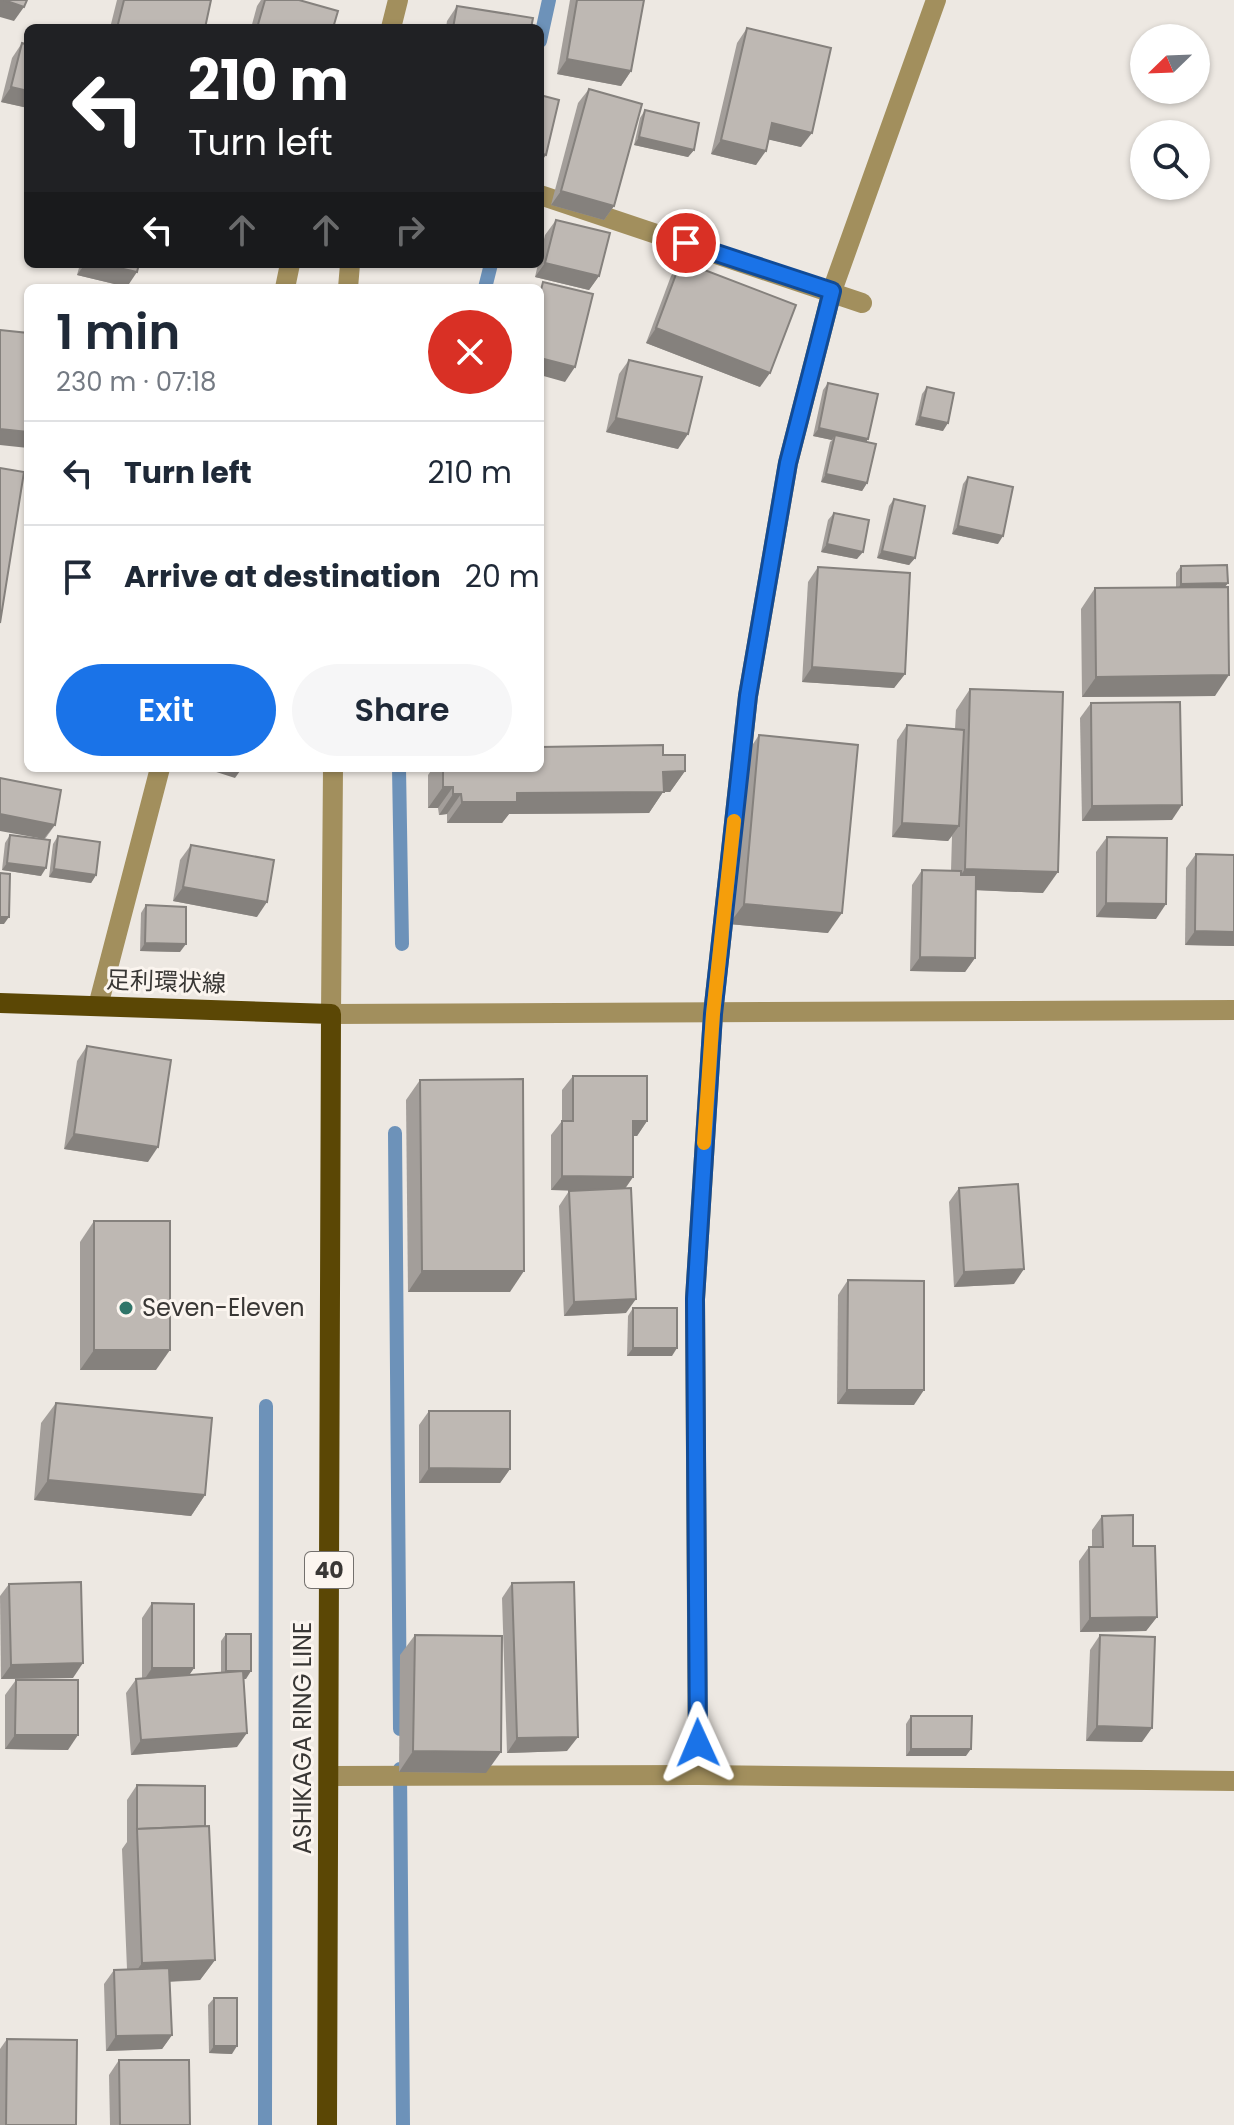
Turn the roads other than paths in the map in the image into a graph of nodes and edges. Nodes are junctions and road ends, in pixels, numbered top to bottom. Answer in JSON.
{"nodes":[{"id":1,"x":398,"y":0,"type":"edge"},
{"id":2,"x":936,"y":0,"type":"edge"},
{"id":3,"x":392,"y":24,"type":"edge"},
{"id":4,"x":544,"y":196,"type":"edge"},
{"id":5,"x":832,"y":291,"type":"junction"},
{"id":6,"x":862,"y":303,"type":"dead end"},
{"id":7,"x":159,"y":772,"type":"edge"},
{"id":8,"x":333,"y":772,"type":"edge"},
{"id":9,"x":0,"y":1003,"type":"edge"},
{"id":10,"x":98,"y":1006,"type":"junction"},
{"id":11,"x":1234,"y":1010,"type":"edge"},
{"id":12,"x":331,"y":1014,"type":"junction"},
{"id":13,"x":713,"y":1014,"type":"junction"},
{"id":14,"x":698,"y":1775,"type":"junction"},
{"id":15,"x":329,"y":1776,"type":"junction"},
{"id":16,"x":1234,"y":1781,"type":"edge"},
{"id":17,"x":327,"y":2125,"type":"edge"}],
"edges":[{"from":1,"to":3,"type":"street"},
{"from":2,"to":5,"type":"street"},
{"from":4,"to":5,"type":"street"},
{"from":5,"to":6,"type":"street"},
{"from":5,"to":13,"type":"street"},
{"from":7,"to":10,"type":"street"},
{"from":8,"to":12,"type":"street"},
{"from":9,"to":10,"type":"main road","name":"足利環状線"},
{"from":10,"to":12,"type":"main road","name":"足利環状線"},
{"from":11,"to":13,"type":"street"},
{"from":12,"to":13,"type":"street"},
{"from":12,"to":15,"type":"main road","name":"ASHIKAGA RING LINE","number":"40"},
{"from":13,"to":14,"type":"street"},
{"from":14,"to":15,"type":"street"},
{"from":14,"to":16,"type":"street"},
{"from":15,"to":17,"type":"main road","name":"ASHIKAGA RING LINE","number":"40"}]}
